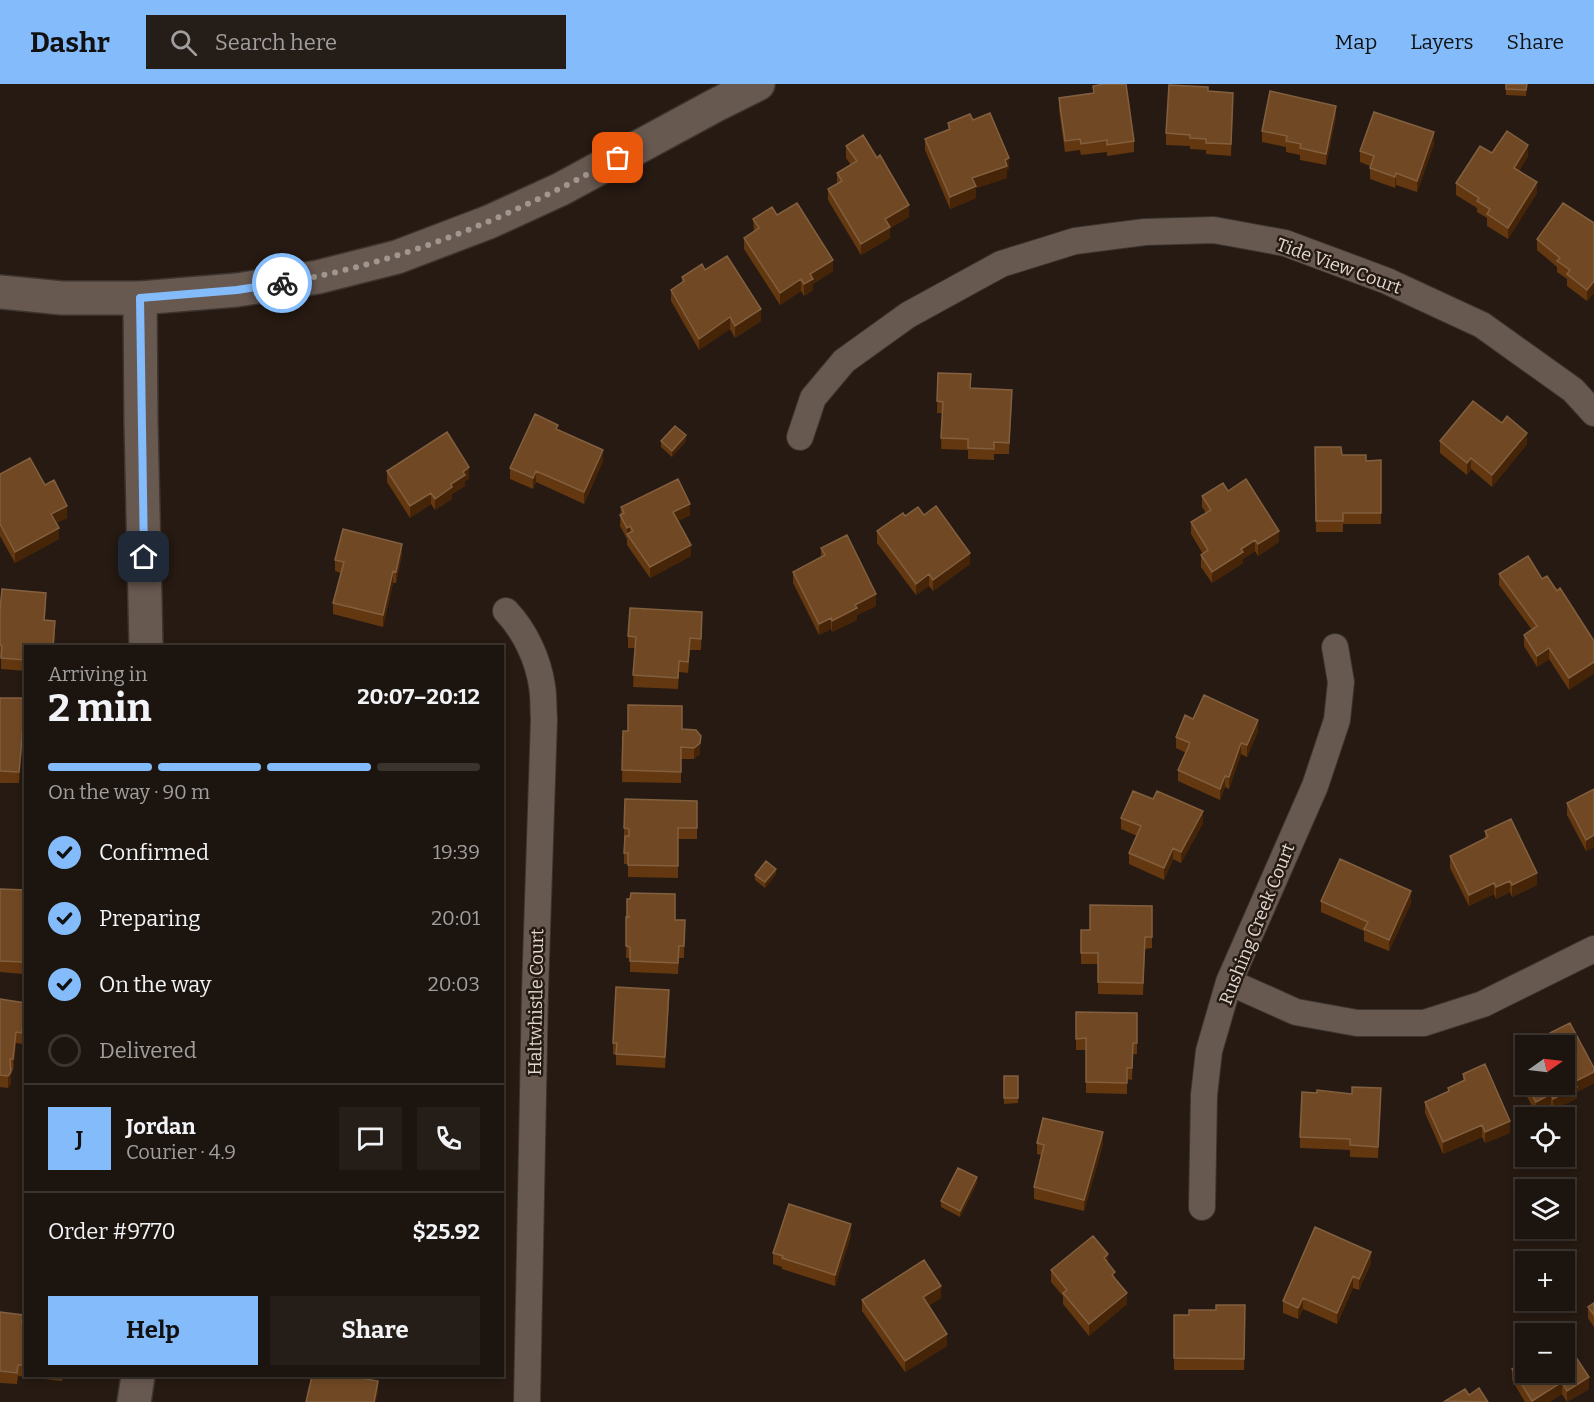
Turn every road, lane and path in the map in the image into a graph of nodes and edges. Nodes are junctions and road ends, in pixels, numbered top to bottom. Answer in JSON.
{"nodes":[{"id":1,"x":758,"y":84,"type":"edge"},
{"id":2,"x":0,"y":292,"type":"edge"},
{"id":3,"x":140,"y":298,"type":"junction"},
{"id":4,"x":1594,"y":413,"type":"edge"},
{"id":5,"x":800,"y":437,"type":"dead end"},
{"id":6,"x":506,"y":611,"type":"dead end"},
{"id":7,"x":146,"y":645,"type":"edge"},
{"id":8,"x":1335,"y":647,"type":"dead end"},
{"id":9,"x":1594,"y":949,"type":"edge"},
{"id":10,"x":1229,"y":982,"type":"junction"},
{"id":11,"x":1202,"y":1207,"type":"dead end"},
{"id":12,"x":138,"y":1377,"type":"edge"},
{"id":13,"x":134,"y":1402,"type":"edge"},
{"id":14,"x":527,"y":1402,"type":"edge"}],
"edges":[{"from":1,"to":3,"type":"main road"},
{"from":2,"to":3,"type":"main road"},
{"from":3,"to":7,"type":"main road"},
{"from":4,"to":5,"type":"street","name":"Tide View Court"},
{"from":6,"to":14,"type":"street","name":"Haltwhistle Court"},
{"from":8,"to":10,"type":"street","name":"Rushing Creek Court"},
{"from":9,"to":10,"type":"street"},
{"from":10,"to":11,"type":"street","name":"Rushing Creek Court"},
{"from":12,"to":13,"type":"main road"}]}
